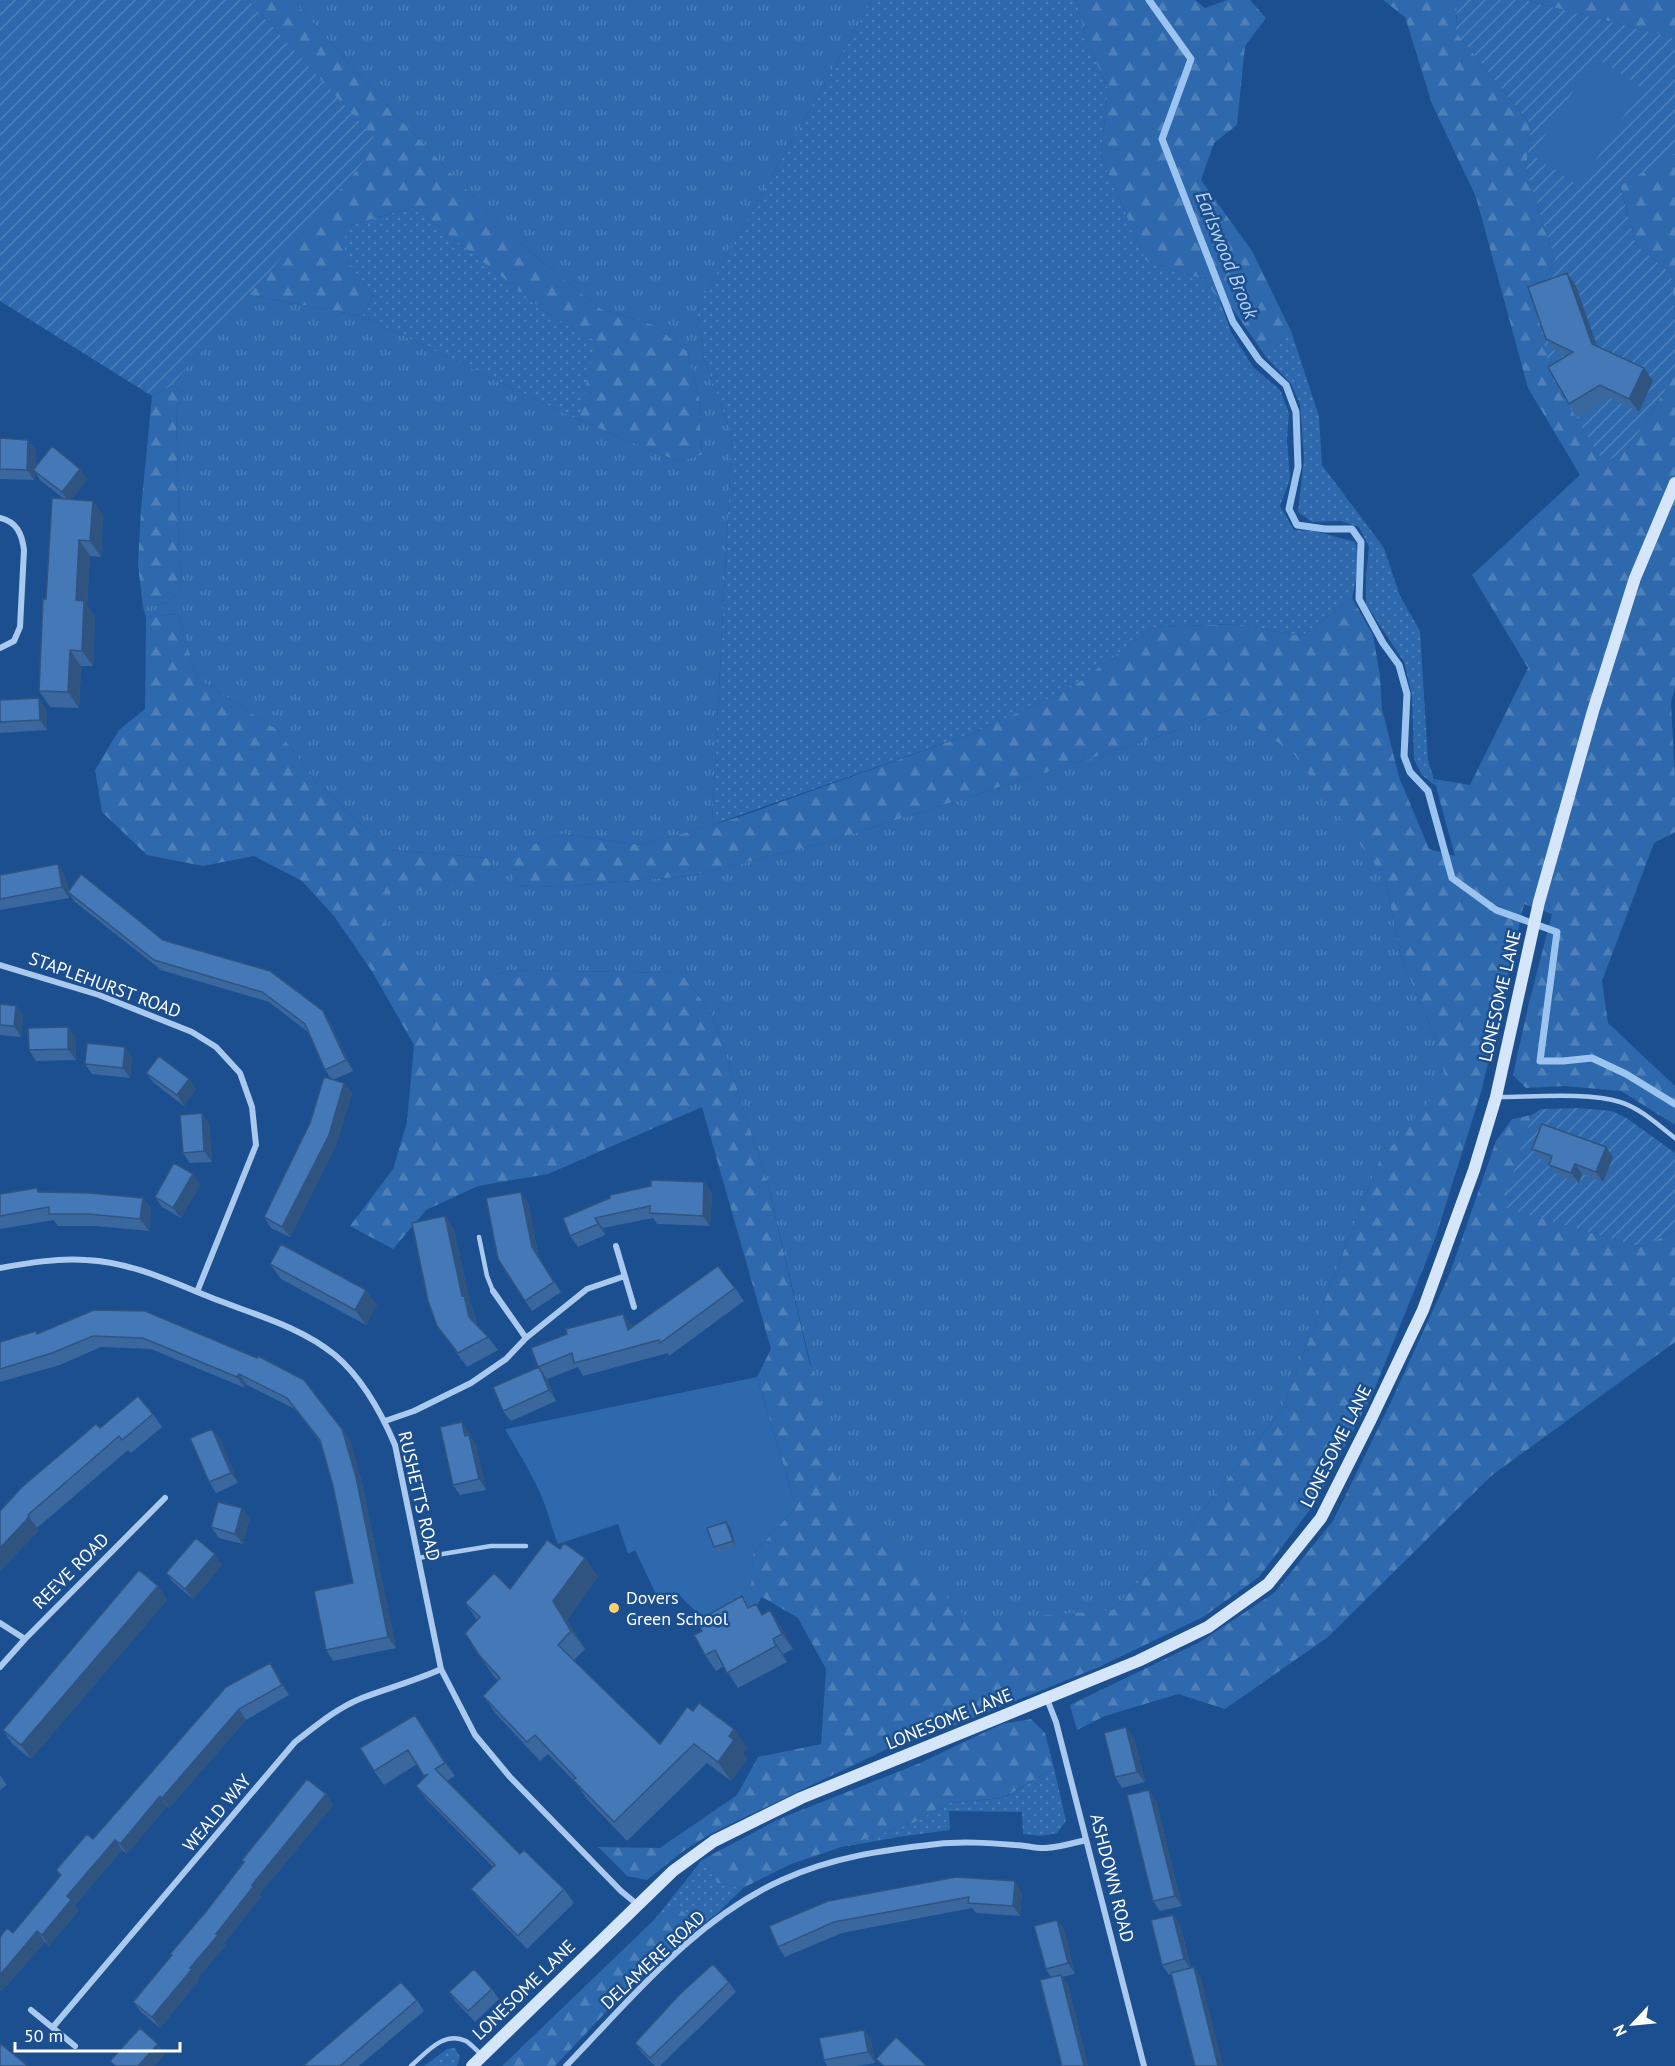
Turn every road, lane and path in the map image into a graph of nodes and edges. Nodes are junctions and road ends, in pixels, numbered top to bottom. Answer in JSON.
{"nodes":[{"id":1,"x":1675,"y":483,"type":"edge"},
{"id":2,"x":0,"y":518,"type":"edge"},
{"id":3,"x":0,"y":648,"type":"edge"},
{"id":4,"x":0,"y":965,"type":"edge"},
{"id":5,"x":1496,"y":1097,"type":"junction"},
{"id":6,"x":1675,"y":1138,"type":"edge"},
{"id":7,"x":479,"y":1237,"type":"dead end"},
{"id":8,"x":616,"y":1246,"type":"dead end"},
{"id":9,"x":0,"y":1268,"type":"edge"},
{"id":10,"x":625,"y":1276,"type":"junction"},
{"id":11,"x":493,"y":1291,"type":"joint"},
{"id":12,"x":197,"y":1292,"type":"junction"},
{"id":13,"x":633,"y":1307,"type":"dead end"},
{"id":14,"x":526,"y":1338,"type":"junction"},
{"id":15,"x":385,"y":1421,"type":"junction"},
{"id":16,"x":165,"y":1498,"type":"dead end"},
{"id":17,"x":526,"y":1546,"type":"dead end"},
{"id":18,"x":418,"y":1558,"type":"junction"},
{"id":19,"x":0,"y":1623,"type":"edge"},
{"id":20,"x":25,"y":1639,"type":"junction"},
{"id":21,"x":0,"y":1667,"type":"edge"},
{"id":22,"x":441,"y":1669,"type":"junction"},
{"id":23,"x":1047,"y":1699,"type":"junction"},
{"id":24,"x":1086,"y":1840,"type":"junction"},
{"id":25,"x":638,"y":1905,"type":"junction"},
{"id":26,"x":31,"y":2010,"type":"dead end"},
{"id":27,"x":53,"y":2027,"type":"junction"},
{"id":28,"x":75,"y":2046,"type":"dead end"},
{"id":29,"x":483,"y":2055,"type":"junction"},
{"id":30,"x":411,"y":2066,"type":"edge"},
{"id":31,"x":472,"y":2066,"type":"edge"},
{"id":32,"x":566,"y":2066,"type":"edge"},
{"id":33,"x":1144,"y":2066,"type":"edge"}],
"edges":[{"from":1,"to":5,"type":"street","name":"LONESOME LANE"},
{"from":2,"to":3,"type":"street"},
{"from":4,"to":12,"type":"street","name":"STAPLEHURST ROAD"},
{"from":5,"to":6,"type":"lane"},
{"from":5,"to":23,"type":"street","name":"LONESOME LANE"},
{"from":7,"to":11,"type":"lane"},
{"from":8,"to":10,"type":"street"},
{"from":9,"to":12,"type":"street","name":"RUSHETTS ROAD"},
{"from":10,"to":13,"type":"street"},
{"from":10,"to":14,"type":"street"},
{"from":11,"to":14,"type":"street"},
{"from":12,"to":15,"type":"street","name":"RUSHETTS ROAD"},
{"from":14,"to":15,"type":"street"},
{"from":15,"to":18,"type":"street","name":"RUSHETTS ROAD"},
{"from":16,"to":20,"type":"street","name":"REEVE ROAD"},
{"from":17,"to":18,"type":"lane"},
{"from":18,"to":22,"type":"street","name":"RUSHETTS ROAD"},
{"from":19,"to":20,"type":"street"},
{"from":20,"to":21,"type":"street","name":"REEVE ROAD"},
{"from":22,"to":25,"type":"street","name":"RUSHETTS ROAD"},
{"from":22,"to":27,"type":"street","name":"WEALD WAY"},
{"from":23,"to":24,"type":"street","name":"ASHDOWN ROAD"},
{"from":23,"to":25,"type":"street","name":"LONESOME LANE"},
{"from":24,"to":32,"type":"street","name":"DELAMERE ROAD"},
{"from":24,"to":33,"type":"street","name":"ASHDOWN ROAD"},
{"from":25,"to":29,"type":"street","name":"LONESOME LANE"},
{"from":26,"to":27,"type":"street"},
{"from":27,"to":28,"type":"street"},
{"from":29,"to":30,"type":"lane"},
{"from":29,"to":31,"type":"street","name":"LONESOME LANE"}]}
